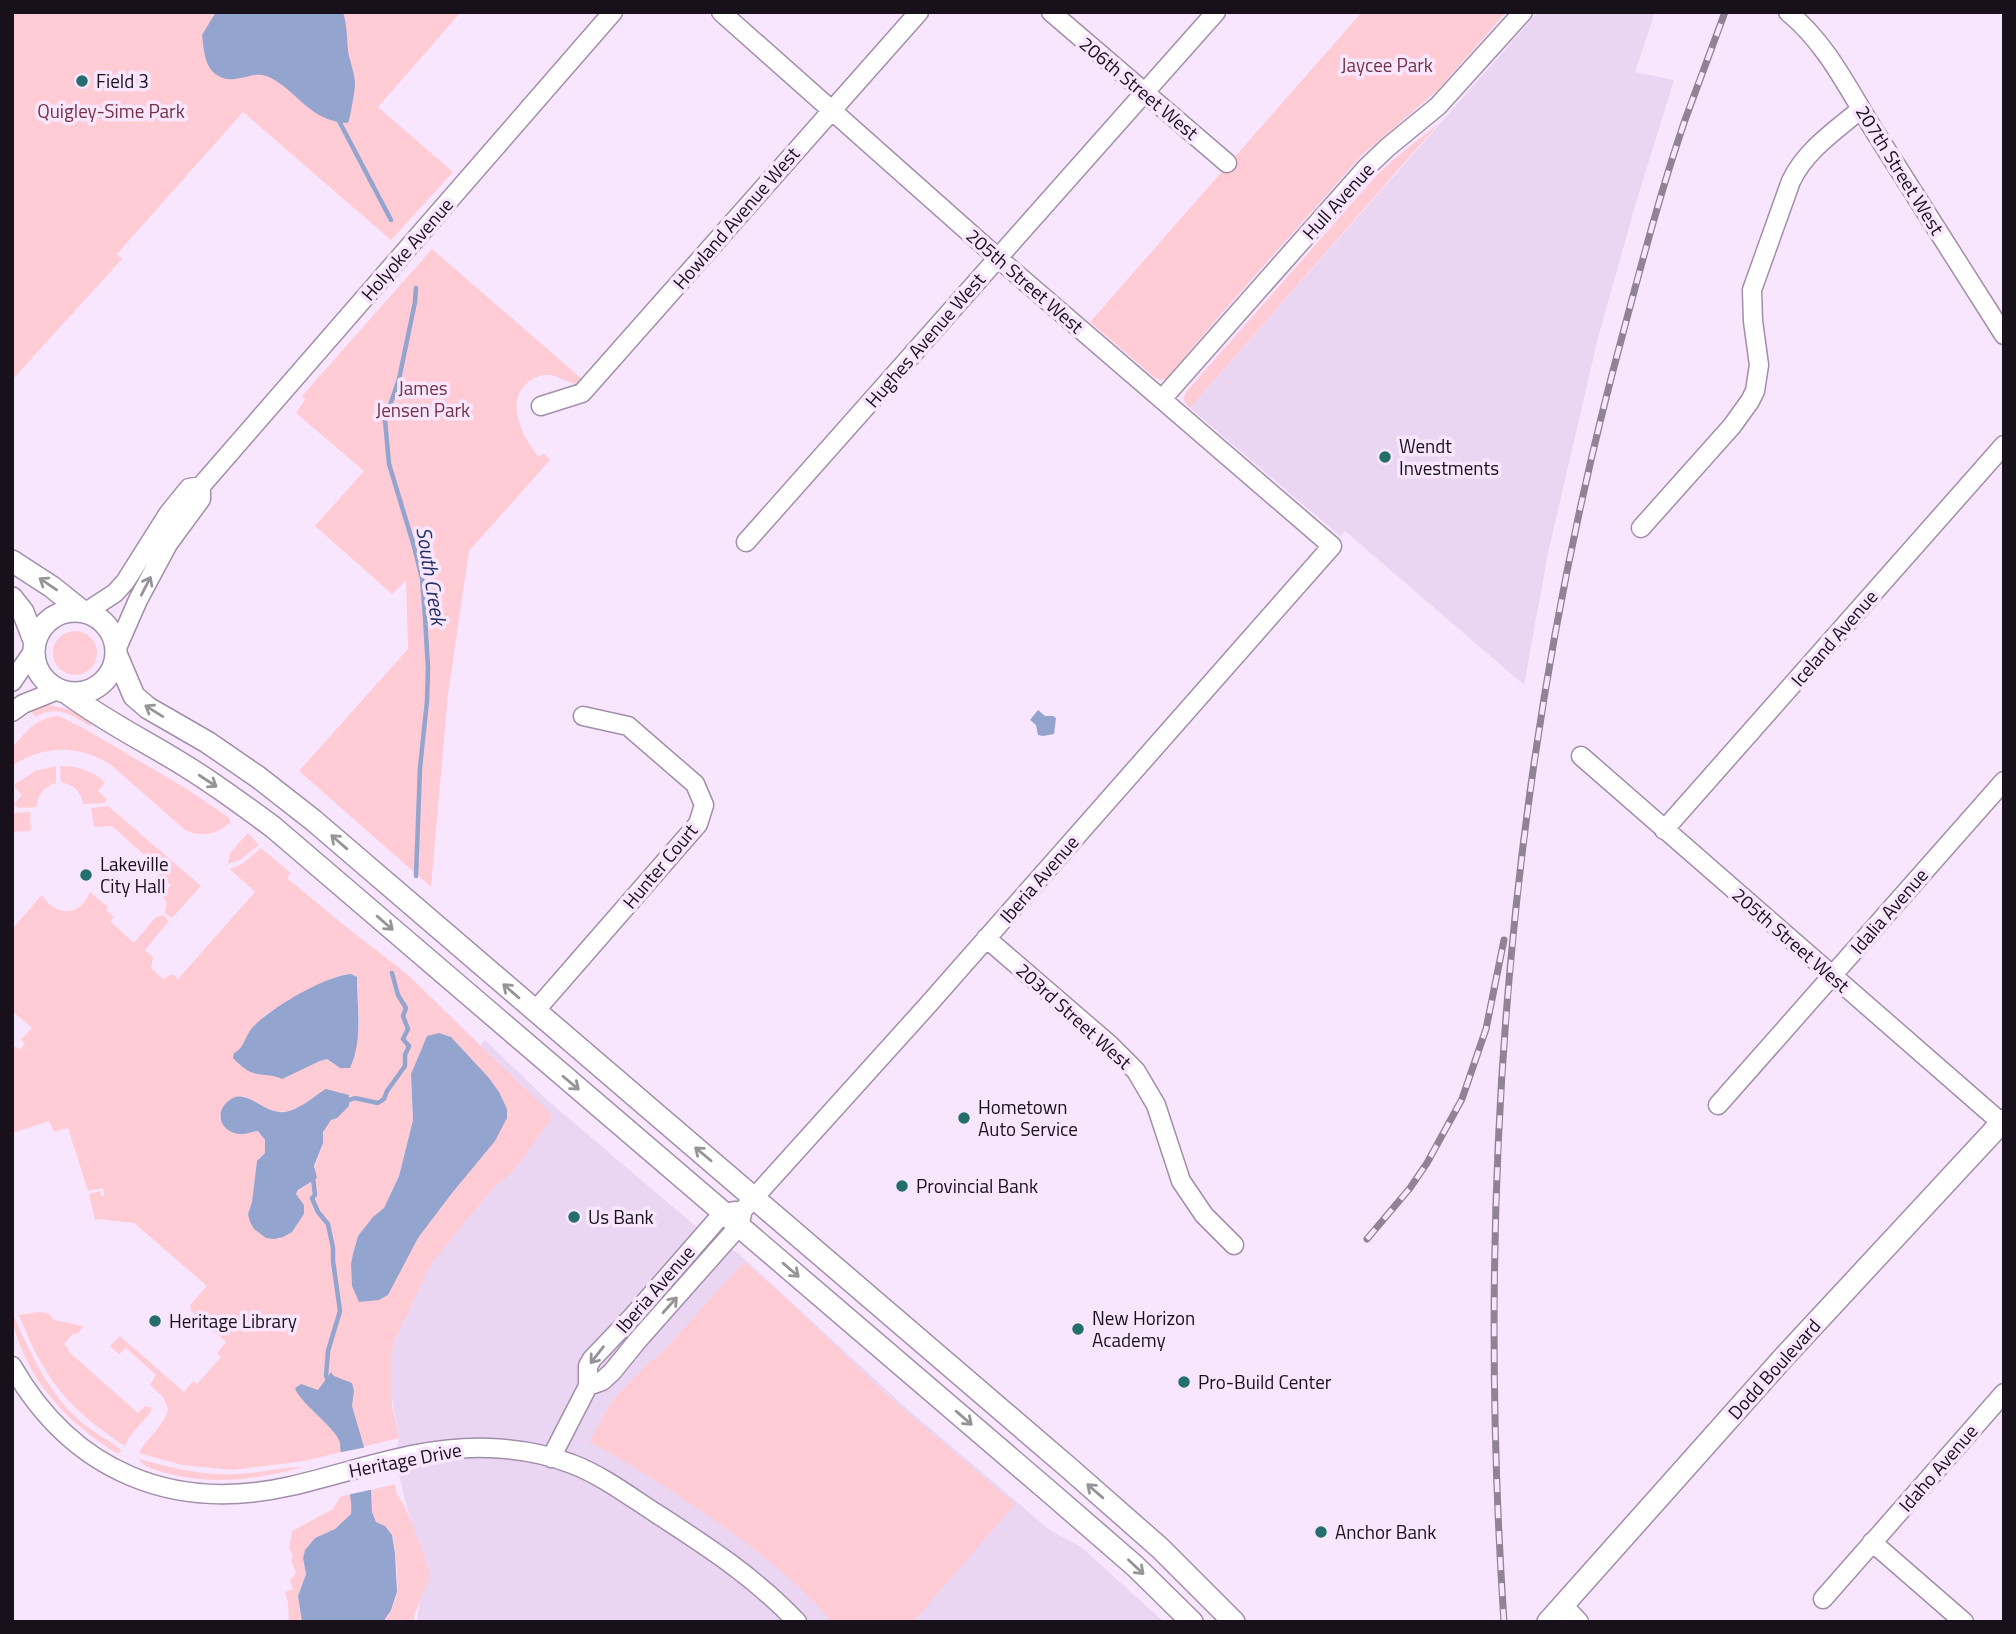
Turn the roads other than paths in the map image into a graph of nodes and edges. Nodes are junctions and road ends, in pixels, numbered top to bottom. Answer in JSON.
{"nodes":[{"id":1,"x":613,"y":12,"type":"edge"},
{"id":2,"x":721,"y":12,"type":"edge"},
{"id":3,"x":919,"y":12,"type":"edge"},
{"id":4,"x":1051,"y":12,"type":"edge"},
{"id":5,"x":1216,"y":12,"type":"edge"},
{"id":6,"x":1523,"y":12,"type":"edge"},
{"id":7,"x":1788,"y":12,"type":"edge"},
{"id":8,"x":1145,"y":93,"type":"junction"},
{"id":9,"x":832,"y":109,"type":"junction"},
{"id":10,"x":1861,"y":109,"type":"junction"},
{"id":11,"x":1227,"y":163,"type":"dead end"},
{"id":12,"x":998,"y":258,"type":"junction"},
{"id":13,"x":2004,"y":335,"type":"edge"},
{"id":14,"x":1162,"y":400,"type":"junction"},
{"id":15,"x":541,"y":407,"type":"dead end"},
{"id":16,"x":2004,"y":445,"type":"edge"},
{"id":17,"x":201,"y":486,"type":"junction"},
{"id":18,"x":1641,"y":528,"type":"dead end"},
{"id":19,"x":746,"y":542,"type":"dead end"},
{"id":20,"x":1332,"y":546,"type":"joint"},
{"id":21,"x":12,"y":561,"type":"edge"},
{"id":22,"x":12,"y":598,"type":"edge"},
{"id":23,"x":84,"y":612,"type":"junction"},
{"id":24,"x":34,"y":647,"type":"junction"},
{"id":25,"x":117,"y":652,"type":"junction"},
{"id":26,"x":12,"y":682,"type":"edge"},
{"id":27,"x":63,"y":692,"type":"junction"},
{"id":28,"x":12,"y":712,"type":"edge"},
{"id":29,"x":583,"y":716,"type":"dead end"},
{"id":30,"x":1581,"y":756,"type":"dead end"},
{"id":31,"x":2004,"y":781,"type":"edge"},
{"id":32,"x":1664,"y":830,"type":"junction"},
{"id":33,"x":986,"y":938,"type":"junction"},
{"id":34,"x":1832,"y":976,"type":"junction"},
{"id":35,"x":535,"y":1012,"type":"junction"},
{"id":36,"x":1718,"y":1105,"type":"dead end"},
{"id":37,"x":2003,"y":1123,"type":"edge"},
{"id":38,"x":740,"y":1212,"type":"junction"},
{"id":39,"x":1234,"y":1245,"type":"dead end"},
{"id":40,"x":12,"y":1366,"type":"edge"},
{"id":41,"x":2004,"y":1393,"type":"edge"},
{"id":42,"x":551,"y":1458,"type":"junction"},
{"id":43,"x":1872,"y":1542,"type":"junction"},
{"id":44,"x":1823,"y":1599,"type":"dead end"},
{"id":45,"x":1563,"y":1605,"type":"junction"},
{"id":46,"x":797,"y":1622,"type":"edge"},
{"id":47,"x":1192,"y":1622,"type":"edge"},
{"id":48,"x":1234,"y":1622,"type":"edge"},
{"id":49,"x":1548,"y":1622,"type":"edge"},
{"id":50,"x":1579,"y":1622,"type":"edge"},
{"id":51,"x":1964,"y":1622,"type":"edge"}],
"edges":[{"from":1,"to":17,"type":"street","name":"Holyoke Avenue"},
{"from":2,"to":9,"type":"street","name":"205th Street West"},
{"from":3,"to":9,"type":"street","name":"Howland Avenue West"},
{"from":4,"to":8,"type":"street","name":"206th Street West"},
{"from":5,"to":8,"type":"street","name":"Hughes Avenue West"},
{"from":6,"to":14,"type":"street","name":"Hull Avenue"},
{"from":7,"to":10,"type":"street","name":"207th Street West"},
{"from":8,"to":11,"type":"street","name":"206th Street West"},
{"from":8,"to":12,"type":"street","name":"Hughes Avenue West"},
{"from":9,"to":12,"type":"street","name":"205th Street West"},
{"from":9,"to":15,"type":"street","name":"Howland Avenue West"},
{"from":10,"to":13,"type":"street","name":"207th Street West"},
{"from":10,"to":18,"type":"street"},
{"from":12,"to":14,"type":"street","name":"205th Street West"},
{"from":12,"to":19,"type":"street","name":"Hughes Avenue West"},
{"from":14,"to":20,"type":"street","name":"205th Street West"},
{"from":16,"to":32,"type":"street","name":"Iceland Avenue"},
{"from":17,"to":23,"type":"street","name":"Holyoke Avenue"},
{"from":25,"to":17,"type":"street","name":"Holyoke Avenue","one_way":true},
{"from":20,"to":33,"type":"street","name":"Iberia Avenue"},
{"from":23,"to":21,"type":"main road","one_way":true},
{"from":22,"to":24,"type":"main road"},
{"from":23,"to":24,"type":"main road"},
{"from":23,"to":25,"type":"main road"},
{"from":24,"to":26,"type":"street"},
{"from":24,"to":27,"type":"main road"},
{"from":25,"to":27,"type":"main road"},
{"from":35,"to":25,"type":"main road","one_way":true},
{"from":27,"to":28,"type":"street"},
{"from":27,"to":38,"type":"main road","one_way":true},
{"from":29,"to":35,"type":"street","name":"Hunter Court"},
{"from":30,"to":32,"type":"street","name":"205th Street West"},
{"from":31,"to":34,"type":"street","name":"Idalia Avenue"},
{"from":32,"to":34,"type":"street","name":"205th Street West"},
{"from":33,"to":38,"type":"street","name":"Iberia Avenue"},
{"from":33,"to":39,"type":"street","name":"203rd Street West"},
{"from":34,"to":36,"type":"street","name":"Idalia Avenue"},
{"from":34,"to":37,"type":"street","name":"205th Street West"},
{"from":38,"to":35,"type":"main road","one_way":true},
{"from":37,"to":45,"type":"main road","name":"Dodd Boulevard"},
{"from":38,"to":42,"type":"street","name":"Iberia Avenue"},
{"from":38,"to":47,"type":"main road","one_way":true},
{"from":48,"to":38,"type":"main road","one_way":true},
{"from":40,"to":42,"type":"street","name":"Heritage Drive"},
{"from":41,"to":43,"type":"street","name":"Idaho Avenue"},
{"from":42,"to":46,"type":"street","name":"Heritage Drive"},
{"from":43,"to":44,"type":"street","name":"Idaho Avenue"},
{"from":43,"to":51,"type":"street"},
{"from":45,"to":49,"type":"main road","name":"Dodd Boulevard"},
{"from":45,"to":50,"type":"street"}]}
